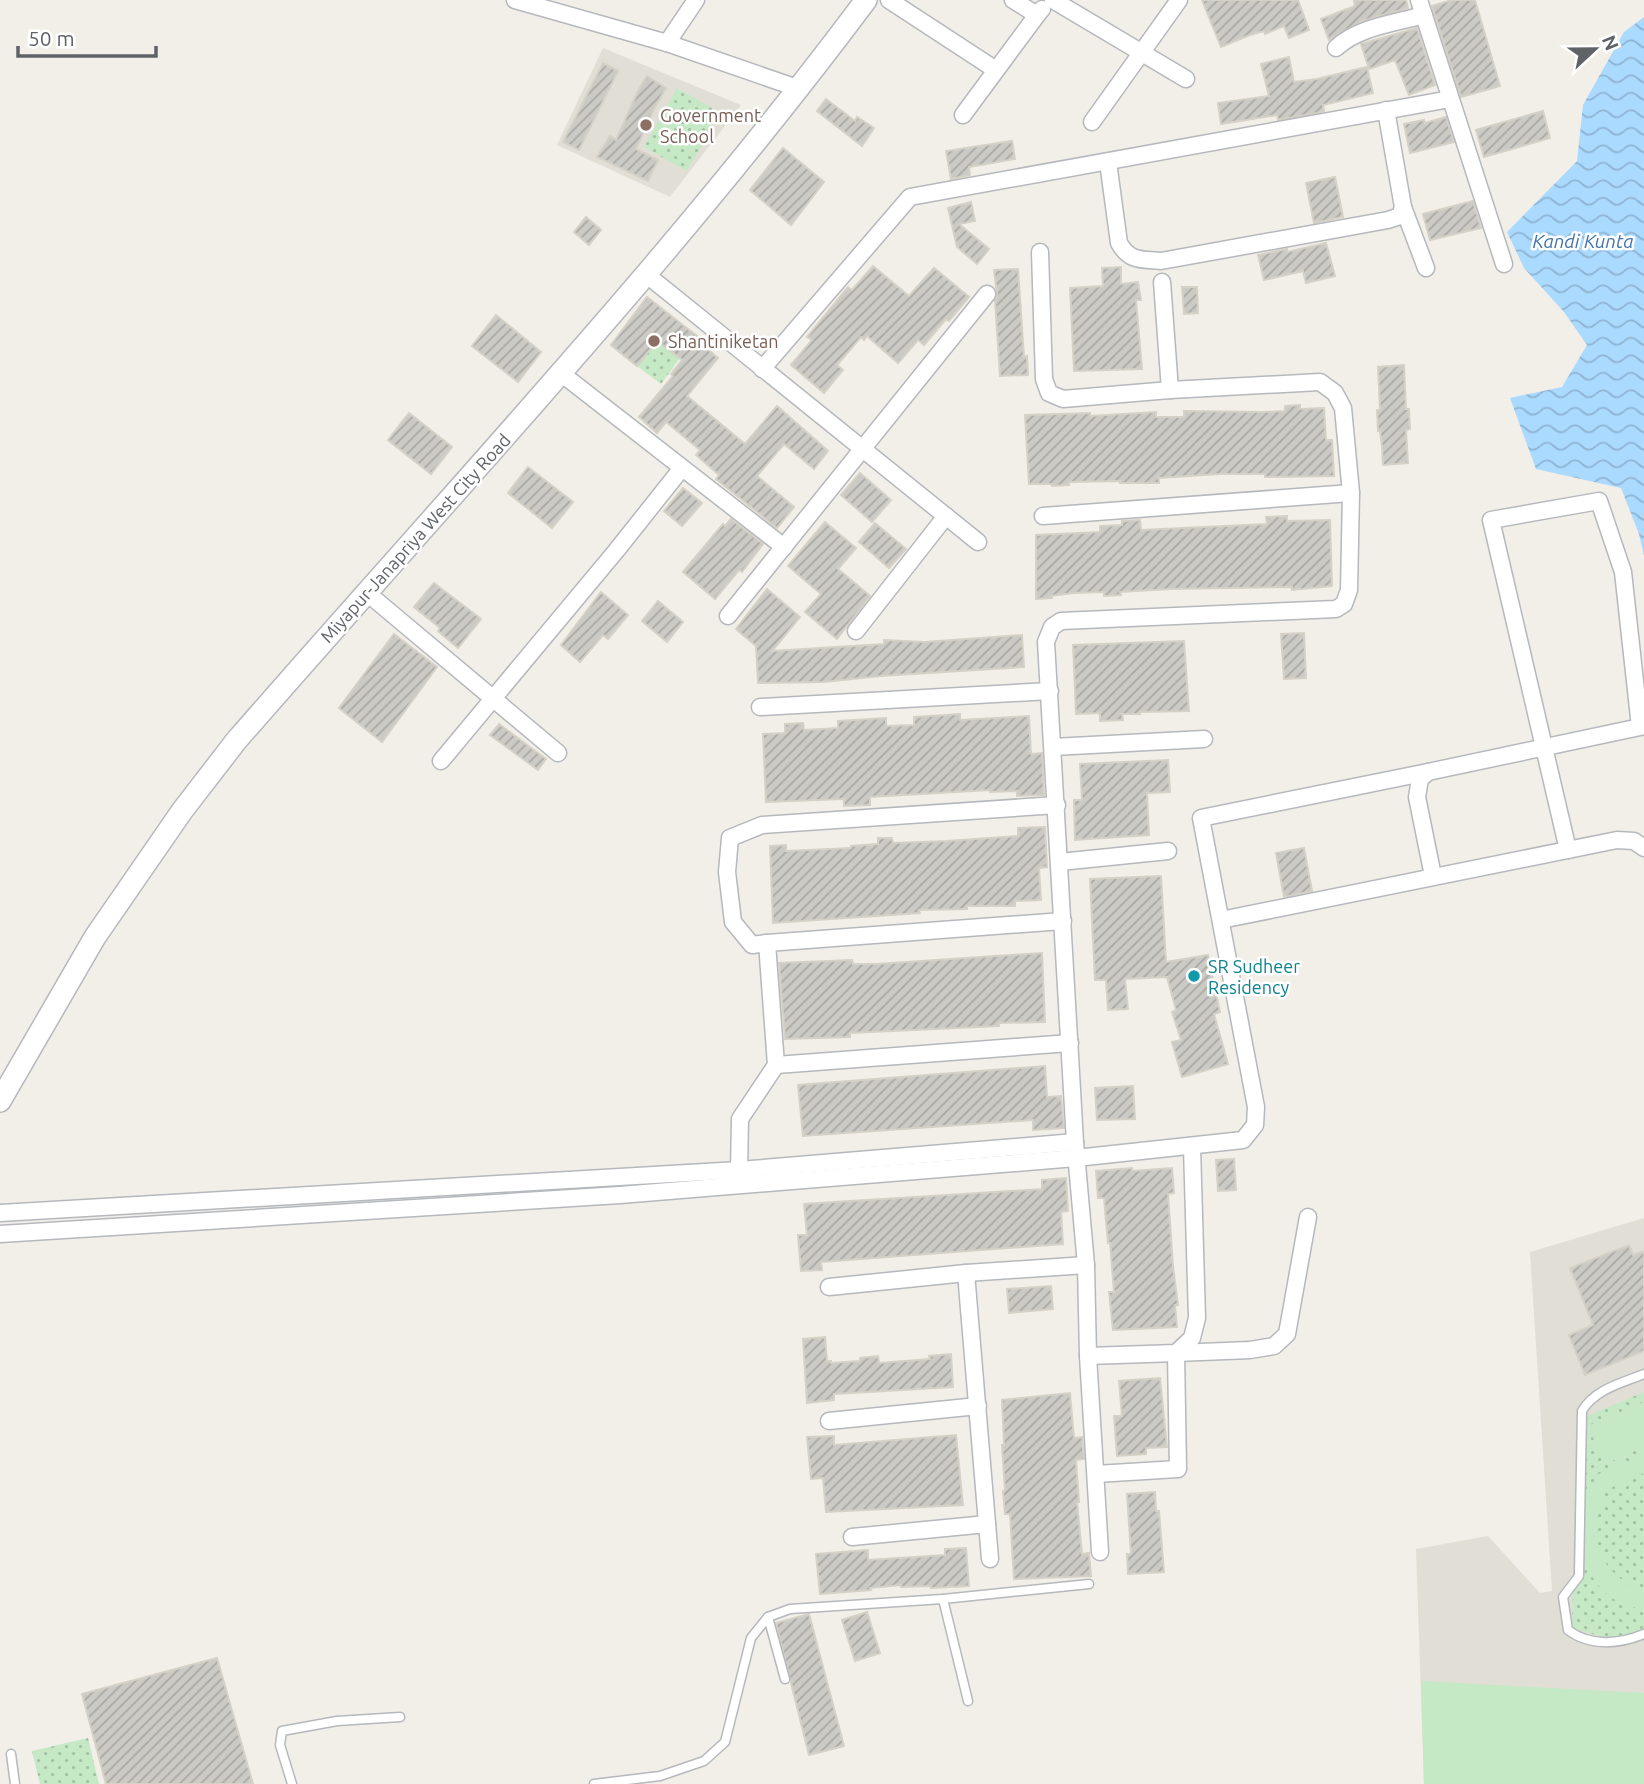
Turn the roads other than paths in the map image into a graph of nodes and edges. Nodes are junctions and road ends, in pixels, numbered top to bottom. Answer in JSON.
{"nodes":[{"id":1,"x":515,"y":0,"type":"edge"},
{"id":2,"x":696,"y":0,"type":"edge"},
{"id":3,"x":866,"y":0,"type":"edge"},
{"id":4,"x":889,"y":0,"type":"edge"},
{"id":5,"x":1013,"y":0,"type":"edge"},
{"id":6,"x":1051,"y":0,"type":"edge"},
{"id":7,"x":1179,"y":0,"type":"edge"},
{"id":8,"x":1422,"y":8,"type":"edge"},
{"id":9,"x":1037,"y":15,"type":"junction"},
{"id":10,"x":667,"y":43,"type":"junction"},
{"id":11,"x":1336,"y":48,"type":"dead end"},
{"id":12,"x":1142,"y":55,"type":"junction"},
{"id":13,"x":996,"y":70,"type":"junction"},
{"id":14,"x":1186,"y":79,"type":"dead end"},
{"id":15,"x":800,"y":89,"type":"junction"},
{"id":16,"x":1450,"y":99,"type":"junction"},
{"id":17,"x":1386,"y":110,"type":"junction"},
{"id":18,"x":963,"y":115,"type":"dead end"},
{"id":19,"x":1092,"y":122,"type":"dead end"},
{"id":20,"x":1108,"y":162,"type":"junction"},
{"id":21,"x":1403,"y":207,"type":"junction"},
{"id":22,"x":1040,"y":252,"type":"dead end"},
{"id":23,"x":1504,"y":264,"type":"dead end"},
{"id":24,"x":1426,"y":268,"type":"dead end"},
{"id":25,"x":647,"y":275,"type":"junction"},
{"id":26,"x":1162,"y":282,"type":"dead end"},
{"id":27,"x":987,"y":294,"type":"dead end"},
{"id":28,"x":762,"y":369,"type":"junction"},
{"id":29,"x":562,"y":374,"type":"junction"},
{"id":30,"x":1170,"y":390,"type":"junction"},
{"id":31,"x":863,"y":449,"type":"junction"},
{"id":32,"x":682,"y":468,"type":"junction"},
{"id":33,"x":1350,"y":493,"type":"junction"},
{"id":34,"x":946,"y":516,"type":"junction"},
{"id":35,"x":1043,"y":516,"type":"dead end"},
{"id":36,"x":978,"y":542,"type":"dead end"},
{"id":37,"x":784,"y":547,"type":"junction"},
{"id":38,"x":366,"y":592,"type":"junction"},
{"id":39,"x":728,"y":616,"type":"dead end"},
{"id":40,"x":856,"y":631,"type":"dead end"},
{"id":41,"x":1050,"y":691,"type":"junction"},
{"id":42,"x":493,"y":699,"type":"junction"},
{"id":43,"x":760,"y":707,"type":"dead end"},
{"id":44,"x":1204,"y":739,"type":"dead end"},
{"id":45,"x":1053,"y":747,"type":"junction"},
{"id":46,"x":1543,"y":747,"type":"junction"},
{"id":47,"x":558,"y":753,"type":"dead end"},
{"id":48,"x":441,"y":761,"type":"dead end"},
{"id":49,"x":1428,"y":772,"type":"junction"},
{"id":50,"x":1056,"y":805,"type":"junction"},
{"id":51,"x":1644,"y":848,"type":"edge"},
{"id":52,"x":1568,"y":850,"type":"junction"},
{"id":53,"x":1168,"y":851,"type":"dead end"},
{"id":54,"x":1060,"y":862,"type":"junction"},
{"id":55,"x":1433,"y":876,"type":"junction"},
{"id":56,"x":1221,"y":920,"type":"junction"},
{"id":57,"x":1063,"y":921,"type":"junction"},
{"id":58,"x":767,"y":943,"type":"junction"},
{"id":59,"x":1070,"y":1043,"type":"junction"},
{"id":60,"x":776,"y":1065,"type":"junction"},
{"id":61,"x":0,"y":1101,"type":"edge"},
{"id":62,"x":1192,"y":1147,"type":"junction"},
{"id":63,"x":1076,"y":1150,"type":"junction"},
{"id":64,"x":739,"y":1170,"type":"junction"},
{"id":65,"x":0,"y":1213,"type":"edge"},
{"id":66,"x":1308,"y":1217,"type":"dead end"},
{"id":67,"x":0,"y":1234,"type":"edge"},
{"id":68,"x":1086,"y":1265,"type":"junction"},
{"id":69,"x":965,"y":1273,"type":"junction"},
{"id":70,"x":829,"y":1287,"type":"dead end"},
{"id":71,"x":1176,"y":1353,"type":"junction"},
{"id":72,"x":1088,"y":1356,"type":"junction"},
{"id":73,"x":1644,"y":1374,"type":"edge"},
{"id":74,"x":978,"y":1406,"type":"junction"},
{"id":75,"x":830,"y":1421,"type":"dead end"},
{"id":76,"x":1096,"y":1474,"type":"junction"},
{"id":77,"x":987,"y":1524,"type":"junction"},
{"id":78,"x":852,"y":1537,"type":"dead end"},
{"id":79,"x":1100,"y":1552,"type":"dead end"},
{"id":80,"x":990,"y":1559,"type":"dead end"},
{"id":81,"x":1089,"y":1584,"type":"dead end"},
{"id":82,"x":943,"y":1599,"type":"junction"},
{"id":83,"x":768,"y":1617,"type":"junction"},
{"id":84,"x":1644,"y":1634,"type":"edge"},
{"id":85,"x":785,"y":1679,"type":"dead end"},
{"id":86,"x":968,"y":1701,"type":"dead end"},
{"id":87,"x":400,"y":1717,"type":"dead end"},
{"id":88,"x":11,"y":1754,"type":"dead end"},
{"id":89,"x":15,"y":1784,"type":"edge"},
{"id":90,"x":292,"y":1784,"type":"edge"},
{"id":91,"x":594,"y":1784,"type":"edge"}],
"edges":[{"from":1,"to":10,"type":"street"},
{"from":2,"to":10,"type":"street"},
{"from":3,"to":15,"type":"street","name":"Miyapur-Janapriya West City Road"},
{"from":4,"to":13,"type":"street"},
{"from":5,"to":9,"type":"street"},
{"from":6,"to":9,"type":"street"},
{"from":6,"to":12,"type":"street"},
{"from":7,"to":12,"type":"street"},
{"from":8,"to":11,"type":"street"},
{"from":8,"to":16,"type":"street"},
{"from":9,"to":13,"type":"street"},
{"from":10,"to":15,"type":"street"},
{"from":12,"to":14,"type":"street"},
{"from":12,"to":19,"type":"street"},
{"from":13,"to":18,"type":"street"},
{"from":15,"to":25,"type":"street","name":"Miyapur-Janapriya West City Road"},
{"from":16,"to":17,"type":"street"},
{"from":16,"to":23,"type":"street"},
{"from":17,"to":20,"type":"street"},
{"from":17,"to":21,"type":"street"},
{"from":20,"to":21,"type":"street"},
{"from":20,"to":28,"type":"street"},
{"from":21,"to":24,"type":"street"},
{"from":22,"to":30,"type":"street"},
{"from":25,"to":28,"type":"street"},
{"from":25,"to":29,"type":"street","name":"Miyapur-Janapriya West City Road"},
{"from":26,"to":30,"type":"street"},
{"from":27,"to":31,"type":"street"},
{"from":28,"to":31,"type":"street"},
{"from":29,"to":32,"type":"street"},
{"from":29,"to":38,"type":"street","name":"Miyapur-Janapriya West City Road"},
{"from":30,"to":33,"type":"street"},
{"from":31,"to":34,"type":"street"},
{"from":31,"to":37,"type":"street"},
{"from":32,"to":37,"type":"street"},
{"from":32,"to":42,"type":"street"},
{"from":33,"to":35,"type":"street"},
{"from":33,"to":41,"type":"street"},
{"from":34,"to":36,"type":"street"},
{"from":34,"to":40,"type":"street"},
{"from":37,"to":39,"type":"street"},
{"from":38,"to":42,"type":"street"},
{"from":38,"to":61,"type":"street","name":"Miyapur-Janapriya West City Road"},
{"from":41,"to":43,"type":"street"},
{"from":41,"to":45,"type":"street"},
{"from":42,"to":47,"type":"street"},
{"from":42,"to":48,"type":"street"},
{"from":44,"to":45,"type":"street"},
{"from":45,"to":50,"type":"street"},
{"from":46,"to":46,"type":"street"},
{"from":46,"to":49,"type":"street"},
{"from":46,"to":52,"type":"street"},
{"from":49,"to":55,"type":"street"},
{"from":49,"to":56,"type":"street"},
{"from":50,"to":54,"type":"street"},
{"from":50,"to":58,"type":"street"},
{"from":51,"to":52,"type":"street"},
{"from":52,"to":55,"type":"street"},
{"from":53,"to":54,"type":"street"},
{"from":54,"to":57,"type":"street"},
{"from":55,"to":56,"type":"street"},
{"from":56,"to":62,"type":"street"},
{"from":57,"to":58,"type":"street"},
{"from":57,"to":59,"type":"street"},
{"from":58,"to":60,"type":"street"},
{"from":59,"to":60,"type":"street"},
{"from":59,"to":63,"type":"street"},
{"from":60,"to":64,"type":"street"},
{"from":62,"to":63,"type":"street"},
{"from":62,"to":71,"type":"street"},
{"from":63,"to":64,"type":"street"},
{"from":63,"to":67,"type":"street"},
{"from":63,"to":68,"type":"street"},
{"from":64,"to":65,"type":"street"},
{"from":66,"to":71,"type":"street"},
{"from":68,"to":69,"type":"street"},
{"from":68,"to":72,"type":"street"},
{"from":69,"to":70,"type":"street"},
{"from":69,"to":74,"type":"street"},
{"from":71,"to":72,"type":"street"},
{"from":71,"to":76,"type":"street"},
{"from":72,"to":76,"type":"street"},
{"from":73,"to":84,"type":"lane"},
{"from":74,"to":75,"type":"street"},
{"from":74,"to":77,"type":"street"},
{"from":76,"to":79,"type":"street"},
{"from":77,"to":78,"type":"street"},
{"from":77,"to":80,"type":"street"},
{"from":81,"to":82,"type":"lane"},
{"from":82,"to":83,"type":"lane"},
{"from":82,"to":86,"type":"lane"},
{"from":83,"to":85,"type":"lane"},
{"from":83,"to":91,"type":"lane"},
{"from":87,"to":90,"type":"lane"},
{"from":88,"to":89,"type":"lane"}]}
